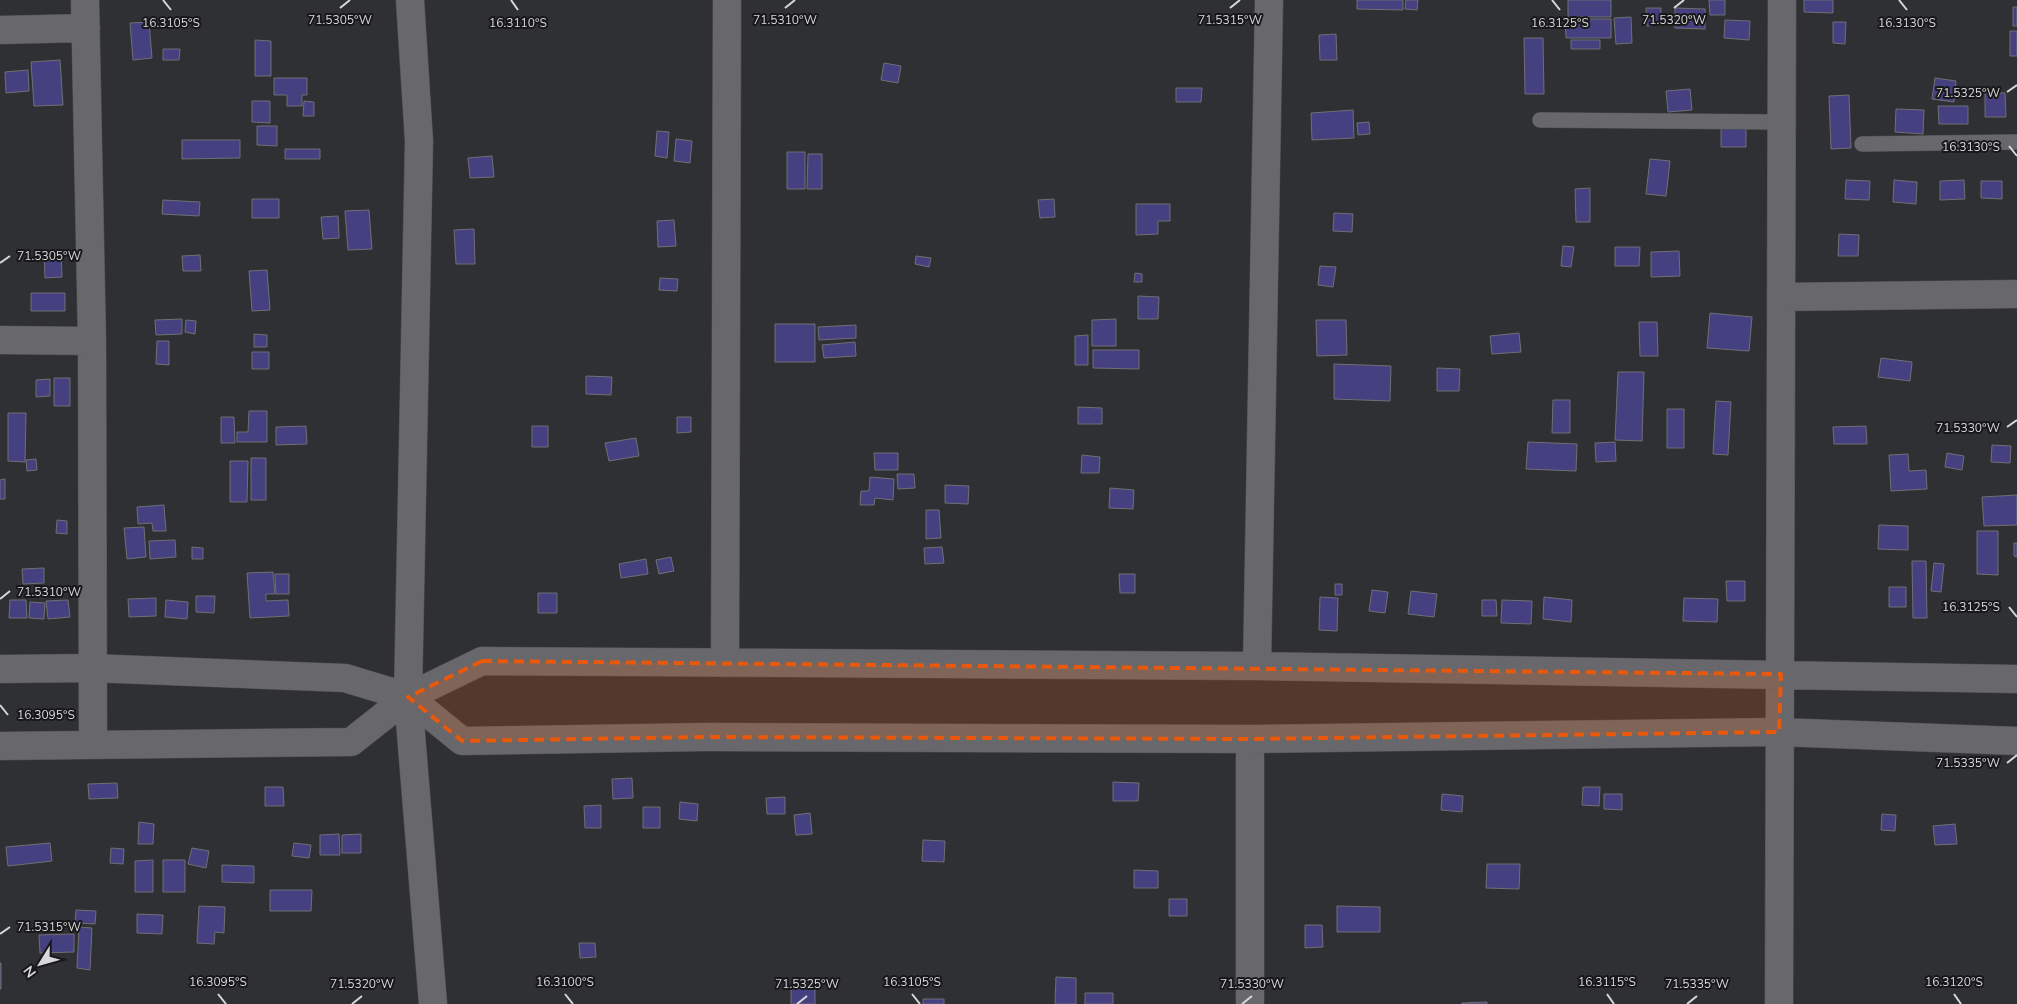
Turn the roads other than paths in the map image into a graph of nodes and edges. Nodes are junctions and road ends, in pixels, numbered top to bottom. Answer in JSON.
{"nodes":[{"id":1,"x":85,"y":0,"type":"edge"},
{"id":2,"x":410,"y":0,"type":"edge"},
{"id":3,"x":727,"y":0,"type":"edge"},
{"id":4,"x":1269,"y":0,"type":"edge"},
{"id":5,"x":1782,"y":0,"type":"edge"},
{"id":6,"x":86,"y":28,"type":"junction"},
{"id":7,"x":0,"y":30,"type":"edge"},
{"id":8,"x":1540,"y":120,"type":"dead end"},
{"id":9,"x":1782,"y":122,"type":"junction"},
{"id":10,"x":2017,"y":142,"type":"edge"},
{"id":11,"x":1862,"y":144,"type":"dead end"},
{"id":12,"x":2017,"y":294,"type":"edge"},
{"id":13,"x":1781,"y":297,"type":"junction"},
{"id":14,"x":0,"y":340,"type":"edge"},
{"id":15,"x":92,"y":341,"type":"junction"},
{"id":16,"x":725,"y":663,"type":"junction"},
{"id":17,"x":1257,"y":666,"type":"junction"},
{"id":18,"x":91,"y":668,"type":"junction"},
{"id":19,"x":0,"y":669,"type":"edge"},
{"id":20,"x":1781,"y":674,"type":"junction"},
{"id":21,"x":2017,"y":679,"type":"edge"},
{"id":22,"x":408,"y":697,"type":"junction"},
{"id":23,"x":1779,"y":732,"type":"junction"},
{"id":24,"x":1250,"y":739,"type":"junction"},
{"id":25,"x":2017,"y":741,"type":"edge"},
{"id":26,"x":92,"y":744,"type":"junction"},
{"id":27,"x":0,"y":746,"type":"edge"},
{"id":28,"x":432,"y":1004,"type":"edge"},
{"id":29,"x":1250,"y":1004,"type":"edge"},
{"id":30,"x":1778,"y":1004,"type":"edge"}],
"edges":[{"from":1,"to":6,"type":"street"},
{"from":2,"to":22,"type":"street"},
{"from":3,"to":16,"type":"street"},
{"from":4,"to":17,"type":"street"},
{"from":5,"to":9,"type":"street"},
{"from":6,"to":7,"type":"street"},
{"from":6,"to":15,"type":"street"},
{"from":8,"to":9,"type":"lane"},
{"from":9,"to":13,"type":"street"},
{"from":10,"to":11,"type":"lane"},
{"from":12,"to":13,"type":"street"},
{"from":13,"to":20,"type":"street"},
{"from":14,"to":15,"type":"street"},
{"from":15,"to":18,"type":"street"},
{"from":16,"to":17,"type":"street"},
{"from":16,"to":22,"type":"street"},
{"from":17,"to":20,"type":"street"},
{"from":18,"to":19,"type":"street"},
{"from":18,"to":22,"type":"street"},
{"from":18,"to":26,"type":"street"},
{"from":20,"to":21,"type":"street"},
{"from":20,"to":23,"type":"street"},
{"from":22,"to":24,"type":"street"},
{"from":22,"to":26,"type":"street"},
{"from":22,"to":28,"type":"street"},
{"from":23,"to":24,"type":"street"},
{"from":23,"to":25,"type":"street"},
{"from":23,"to":30,"type":"street"},
{"from":24,"to":29,"type":"street"},
{"from":26,"to":27,"type":"street"}]}
